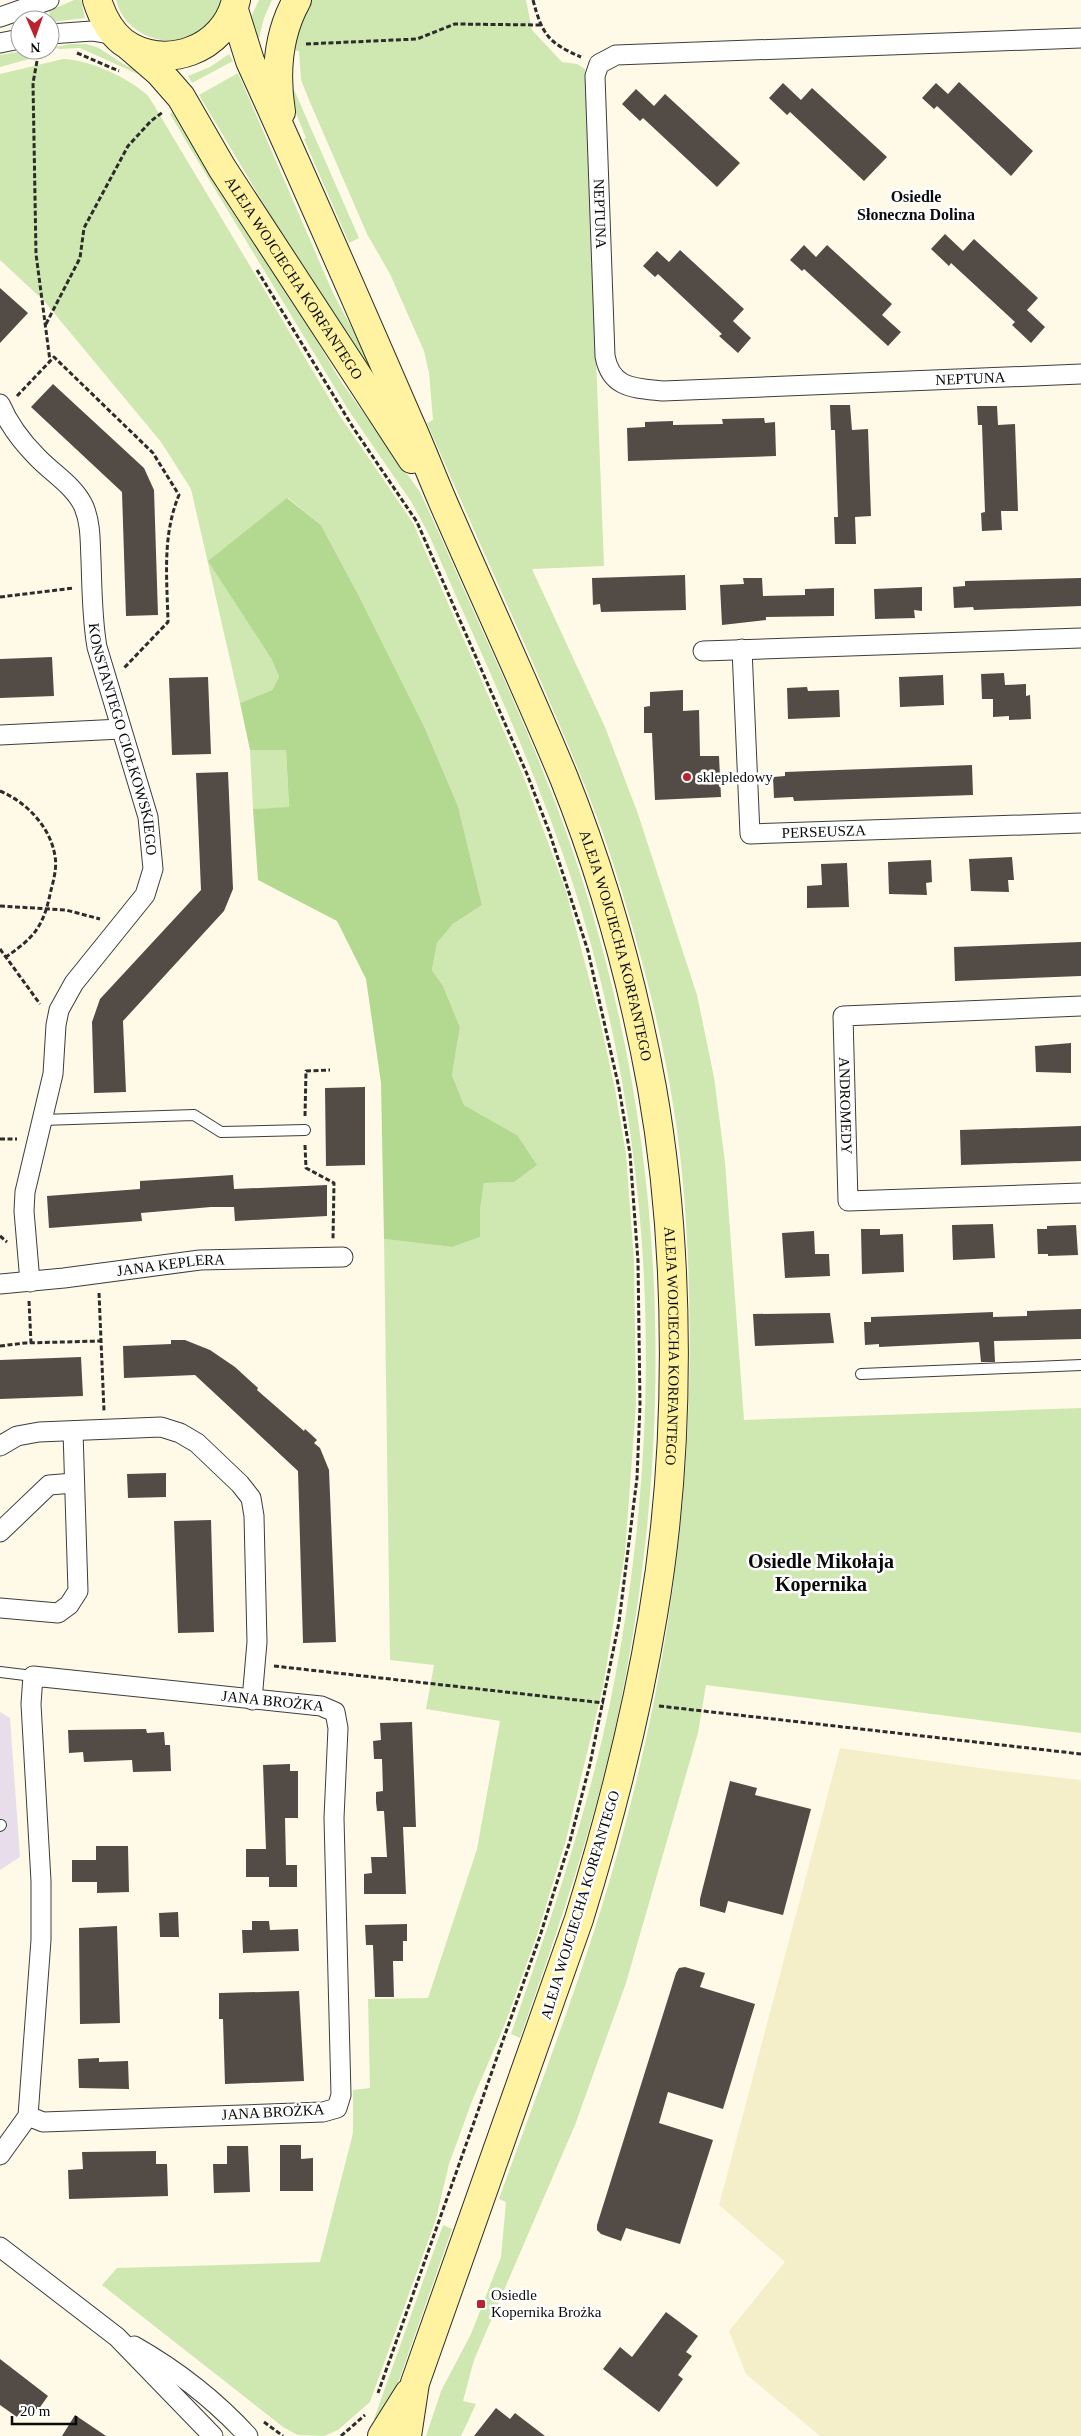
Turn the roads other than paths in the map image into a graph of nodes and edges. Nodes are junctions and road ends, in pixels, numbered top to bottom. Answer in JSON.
{"nodes":[{"id":1,"x":96,"y":0,"type":"edge"},
{"id":2,"x":297,"y":0,"type":"edge"},
{"id":3,"x":41,"y":2,"type":"edge"},
{"id":4,"x":235,"y":5,"type":"edge"},
{"id":5,"x":0,"y":17,"type":"edge"},
{"id":6,"x":60,"y":33,"type":"edge"},
{"id":7,"x":1081,"y":38,"type":"edge"},
{"id":8,"x":122,"y":41,"type":"junction"},
{"id":9,"x":286,"y":141,"type":"junction"},
{"id":10,"x":1081,"y":374,"type":"edge"},
{"id":11,"x":1,"y":407,"type":"edge"},
{"id":12,"x":449,"y":516,"type":"junction"},
{"id":13,"x":1081,"y":638,"type":"edge"},
{"id":14,"x":742,"y":649,"type":"junction"},
{"id":15,"x":703,"y":651,"type":"dead end"},
{"id":16,"x":122,"y":729,"type":"junction"},
{"id":17,"x":0,"y":735,"type":"edge"},
{"id":18,"x":1081,"y":823,"type":"edge"},
{"id":19,"x":1081,"y":1006,"type":"edge"},
{"id":20,"x":42,"y":1120,"type":"junction"},
{"id":21,"x":305,"y":1130,"type":"road end"},
{"id":22,"x":1081,"y":1194,"type":"edge"},
{"id":23,"x":336,"y":1257,"type":"road end"},
{"id":24,"x":29,"y":1282,"type":"junction"},
{"id":25,"x":0,"y":1284,"type":"edge"},
{"id":26,"x":1081,"y":1365,"type":"edge"},
{"id":27,"x":860,"y":1374,"type":"dead end"},
{"id":28,"x":73,"y":1430,"type":"junction"},
{"id":29,"x":0,"y":1446,"type":"edge"},
{"id":30,"x":74,"y":1483,"type":"junction"},
{"id":31,"x":0,"y":1532,"type":"edge"},
{"id":32,"x":0,"y":1608,"type":"edge"},
{"id":33,"x":0,"y":1672,"type":"edge"},
{"id":34,"x":33,"y":1676,"type":"junction"},
{"id":35,"x":252,"y":1700,"type":"junction"},
{"id":36,"x":28,"y":2116,"type":"junction"},
{"id":37,"x":0,"y":2155,"type":"edge"},
{"id":38,"x":0,"y":2247,"type":"edge"},
{"id":39,"x":117,"y":2337,"type":"junction"},
{"id":40,"x":415,"y":2384,"type":"junction"},
{"id":41,"x":213,"y":2436,"type":"edge"},
{"id":42,"x":248,"y":2436,"type":"edge"},
{"id":43,"x":382,"y":2436,"type":"edge"},
{"id":44,"x":407,"y":2436,"type":"edge"}],
"edges":[{"from":1,"to":8,"type":"main road","name":"ALEJA WOJCIECHA KORFANTEGO"},
{"from":2,"to":9,"type":"main road"},
{"from":3,"to":5,"type":"street"},
{"from":4,"to":8,"type":"main road"},
{"from":4,"to":9,"type":"main road","name":"ALEJA WOJCIECHA KORFANTEGO"},
{"from":6,"to":8,"type":"street"},
{"from":7,"to":10,"type":"street","name":"NEPTUNA"},
{"from":8,"to":12,"type":"main road","name":"ALEJA WOJCIECHA KORFANTEGO"},
{"from":9,"to":12,"type":"main road","name":"ALEJA WOJCIECHA KORFANTEGO"},
{"from":11,"to":16,"type":"street","name":"KONSTANTEGO CIOŁKOWSKIEGO"},
{"from":12,"to":40,"type":"main road","name":"ALEJA WOJCIECHA KORFANTEGO"},
{"from":13,"to":14,"type":"street"},
{"from":14,"to":15,"type":"street"},
{"from":14,"to":18,"type":"street","name":"PERSEUSZA"},
{"from":16,"to":17,"type":"street"},
{"from":16,"to":20,"type":"street","name":"KONSTANTEGO CIOŁKOWSKIEGO"},
{"from":19,"to":22,"type":"street","name":"ANDROMEDY"},
{"from":20,"to":21,"type":"lane"},
{"from":20,"to":24,"type":"street","name":"KONSTANTEGO CIOŁKOWSKIEGO"},
{"from":23,"to":24,"type":"street","name":"JANA KEPLERA"},
{"from":24,"to":25,"type":"street","name":"JANA KEPLERA"},
{"from":26,"to":27,"type":"lane"},
{"from":28,"to":29,"type":"street"},
{"from":28,"to":30,"type":"street"},
{"from":28,"to":35,"type":"street"},
{"from":30,"to":31,"type":"street"},
{"from":30,"to":32,"type":"street"},
{"from":33,"to":34,"type":"lane"},
{"from":34,"to":35,"type":"street","name":"JANA BROŻKA"},
{"from":34,"to":36,"type":"street"},
{"from":35,"to":36,"type":"street","name":"JANA BROŻKA"},
{"from":36,"to":37,"type":"street"},
{"from":38,"to":39,"type":"street"},
{"from":39,"to":41,"type":"street"},
{"from":39,"to":42,"type":"street"},
{"from":40,"to":43,"type":"main road","name":"ALEJA WOJCIECHA KORFANTEGO"},
{"from":40,"to":44,"type":"main road","name":"ALEJA WOJCIECHA KORFANTEGO"}]}
